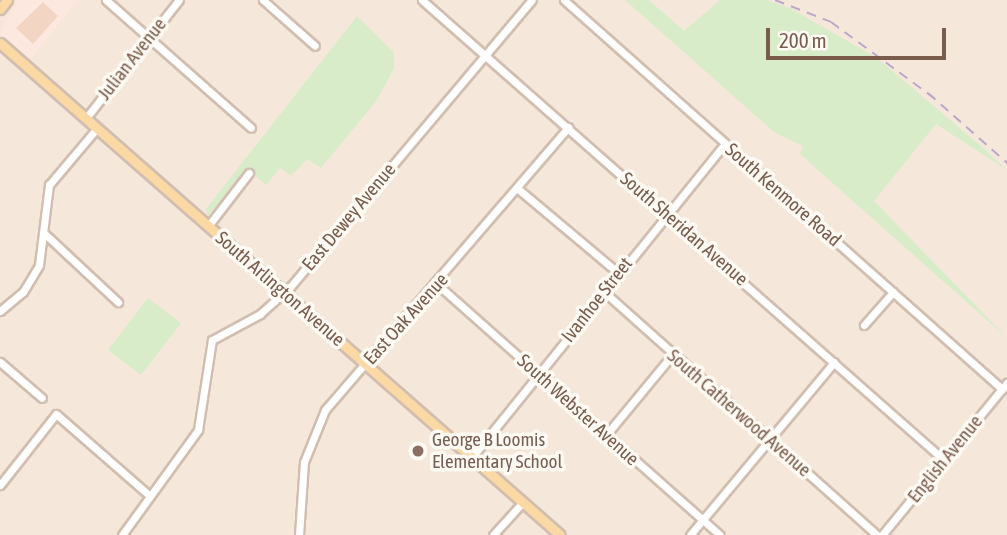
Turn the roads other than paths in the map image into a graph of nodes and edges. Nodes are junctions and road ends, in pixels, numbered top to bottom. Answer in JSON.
{"nodes":[{"id":1,"x":7,"y":0,"type":"edge"},
{"id":2,"x":106,"y":0,"type":"edge"},
{"id":3,"x":179,"y":0,"type":"edge"},
{"id":4,"x":263,"y":0,"type":"edge"},
{"id":5,"x":422,"y":0,"type":"edge"},
{"id":6,"x":531,"y":0,"type":"edge"},
{"id":7,"x":564,"y":0,"type":"edge"},
{"id":8,"x":0,"y":9,"type":"edge"},
{"id":9,"x":149,"y":38,"type":"junction"},
{"id":10,"x":0,"y":43,"type":"edge"},
{"id":11,"x":314,"y":46,"type":"dead end"},
{"id":12,"x":484,"y":55,"type":"junction"},
{"id":13,"x":86,"y":118,"type":"junction"},
{"id":14,"x":568,"y":127,"type":"junction"},
{"id":15,"x":97,"y":128,"type":"junction"},
{"id":16,"x":251,"y":128,"type":"dead end"},
{"id":17,"x":726,"y":144,"type":"junction"},
{"id":18,"x":249,"y":173,"type":"dead end"},
{"id":19,"x":517,"y":188,"type":"junction"},
{"id":20,"x":666,"y":213,"type":"junction"},
{"id":21,"x":208,"y":226,"type":"junction"},
{"id":22,"x":45,"y":234,"type":"junction"},
{"id":23,"x":617,"y":272,"type":"junction"},
{"id":24,"x":437,"y":284,"type":"junction"},
{"id":25,"x":602,"y":290,"type":"junction"},
{"id":26,"x":893,"y":292,"type":"junction"},
{"id":27,"x":284,"y":293,"type":"junction"},
{"id":28,"x":118,"y":302,"type":"dead end"},
{"id":29,"x":0,"y":311,"type":"edge"},
{"id":30,"x":864,"y":325,"type":"dead end"},
{"id":31,"x":673,"y":354,"type":"junction"},
{"id":32,"x":0,"y":362,"type":"edge"},
{"id":33,"x":834,"y":362,"type":"junction"},
{"id":34,"x":367,"y":365,"type":"junction"},
{"id":35,"x":540,"y":376,"type":"junction"},
{"id":36,"x":1004,"y":386,"type":"edge"},
{"id":37,"x":42,"y":398,"type":"dead end"},
{"id":38,"x":606,"y":435,"type":"junction"},
{"id":39,"x":769,"y":440,"type":"junction"},
{"id":40,"x":472,"y":457,"type":"junction"},
{"id":41,"x":944,"y":460,"type":"junction"},
{"id":42,"x":0,"y":485,"type":"edge"},
{"id":43,"x":149,"y":495,"type":"junction"},
{"id":44,"x":523,"y":502,"type":"junction"},
{"id":45,"x":702,"y":520,"type":"junction"},
{"id":46,"x":122,"y":535,"type":"edge"},
{"id":47,"x":299,"y":535,"type":"edge"},
{"id":48,"x":493,"y":535,"type":"edge"},
{"id":49,"x":560,"y":535,"type":"edge"},
{"id":50,"x":690,"y":535,"type":"edge"},
{"id":51,"x":720,"y":535,"type":"edge"},
{"id":52,"x":880,"y":535,"type":"edge"}],
"edges":[{"from":1,"to":8,"type":"main road"},
{"from":2,"to":9,"type":"street"},
{"from":3,"to":9,"type":"street","name":"Julian Avenue"},
{"from":4,"to":11,"type":"street"},
{"from":5,"to":12,"type":"street","name":"South Sheridan Avenue"},
{"from":6,"to":12,"type":"street","name":"East Dewey Avenue"},
{"from":7,"to":17,"type":"street","name":"South Kenmore Road"},
{"from":9,"to":13,"type":"street","name":"Julian Avenue"},
{"from":9,"to":16,"type":"street"},
{"from":10,"to":13,"type":"main road","name":"South Arlington Avenue"},
{"from":12,"to":14,"type":"street","name":"South Sheridan Avenue"},
{"from":12,"to":27,"type":"street","name":"East Dewey Avenue"},
{"from":13,"to":15,"type":"main road","name":"South Arlington Avenue"},
{"from":14,"to":19,"type":"street","name":"East Oak Avenue"},
{"from":14,"to":20,"type":"street","name":"South Sheridan Avenue"},
{"from":15,"to":21,"type":"main road","name":"South Arlington Avenue"},
{"from":15,"to":22,"type":"street","name":"Julian Avenue"},
{"from":17,"to":20,"type":"street","name":"Ivanhoe Street"},
{"from":17,"to":26,"type":"street","name":"South Kenmore Road"},
{"from":18,"to":21,"type":"street"},
{"from":19,"to":23,"type":"street"},
{"from":19,"to":24,"type":"street","name":"East Oak Avenue"},
{"from":20,"to":23,"type":"street","name":"Ivanhoe Street"},
{"from":20,"to":33,"type":"street","name":"South Sheridan Avenue"},
{"from":21,"to":27,"type":"main road","name":"South Arlington Avenue"},
{"from":22,"to":28,"type":"street"},
{"from":22,"to":29,"type":"street","name":"Julian Avenue"},
{"from":23,"to":25,"type":"street","name":"Ivanhoe Street"},
{"from":24,"to":34,"type":"street","name":"East Oak Avenue"},
{"from":24,"to":35,"type":"street","name":"South Webster Avenue"},
{"from":25,"to":31,"type":"street","name":"South Catherwood Avenue"},
{"from":25,"to":35,"type":"street","name":"Ivanhoe Street"},
{"from":26,"to":30,"type":"street"},
{"from":26,"to":36,"type":"street","name":"South Kenmore Road"},
{"from":27,"to":34,"type":"main road","name":"South Arlington Avenue"},
{"from":27,"to":43,"type":"street","name":"East Dewey Avenue"},
{"from":31,"to":38,"type":"street"},
{"from":31,"to":39,"type":"street","name":"South Catherwood Avenue"},
{"from":32,"to":37,"type":"street"},
{"from":33,"to":39,"type":"street"},
{"from":33,"to":41,"type":"street","name":"South Sheridan Avenue"},
{"from":34,"to":40,"type":"main road","name":"South Arlington Avenue"},
{"from":34,"to":47,"type":"street","name":"East Oak Avenue"},
{"from":35,"to":38,"type":"street","name":"South Webster Avenue"},
{"from":35,"to":40,"type":"street","name":"Ivanhoe Street"},
{"from":36,"to":41,"type":"street","name":"English Avenue"},
{"from":38,"to":45,"type":"street","name":"South Webster Avenue"},
{"from":39,"to":45,"type":"street"},
{"from":39,"to":52,"type":"street","name":"South Catherwood Avenue"},
{"from":40,"to":44,"type":"main road","name":"South Arlington Avenue"},
{"from":41,"to":52,"type":"street","name":"English Avenue"},
{"from":42,"to":43,"type":"street"},
{"from":43,"to":46,"type":"street","name":"East Dewey Avenue"},
{"from":44,"to":48,"type":"street"},
{"from":44,"to":49,"type":"main road","name":"South Arlington Avenue"},
{"from":45,"to":50,"type":"street"},
{"from":45,"to":51,"type":"street","name":"South Webster Avenue"}]}
